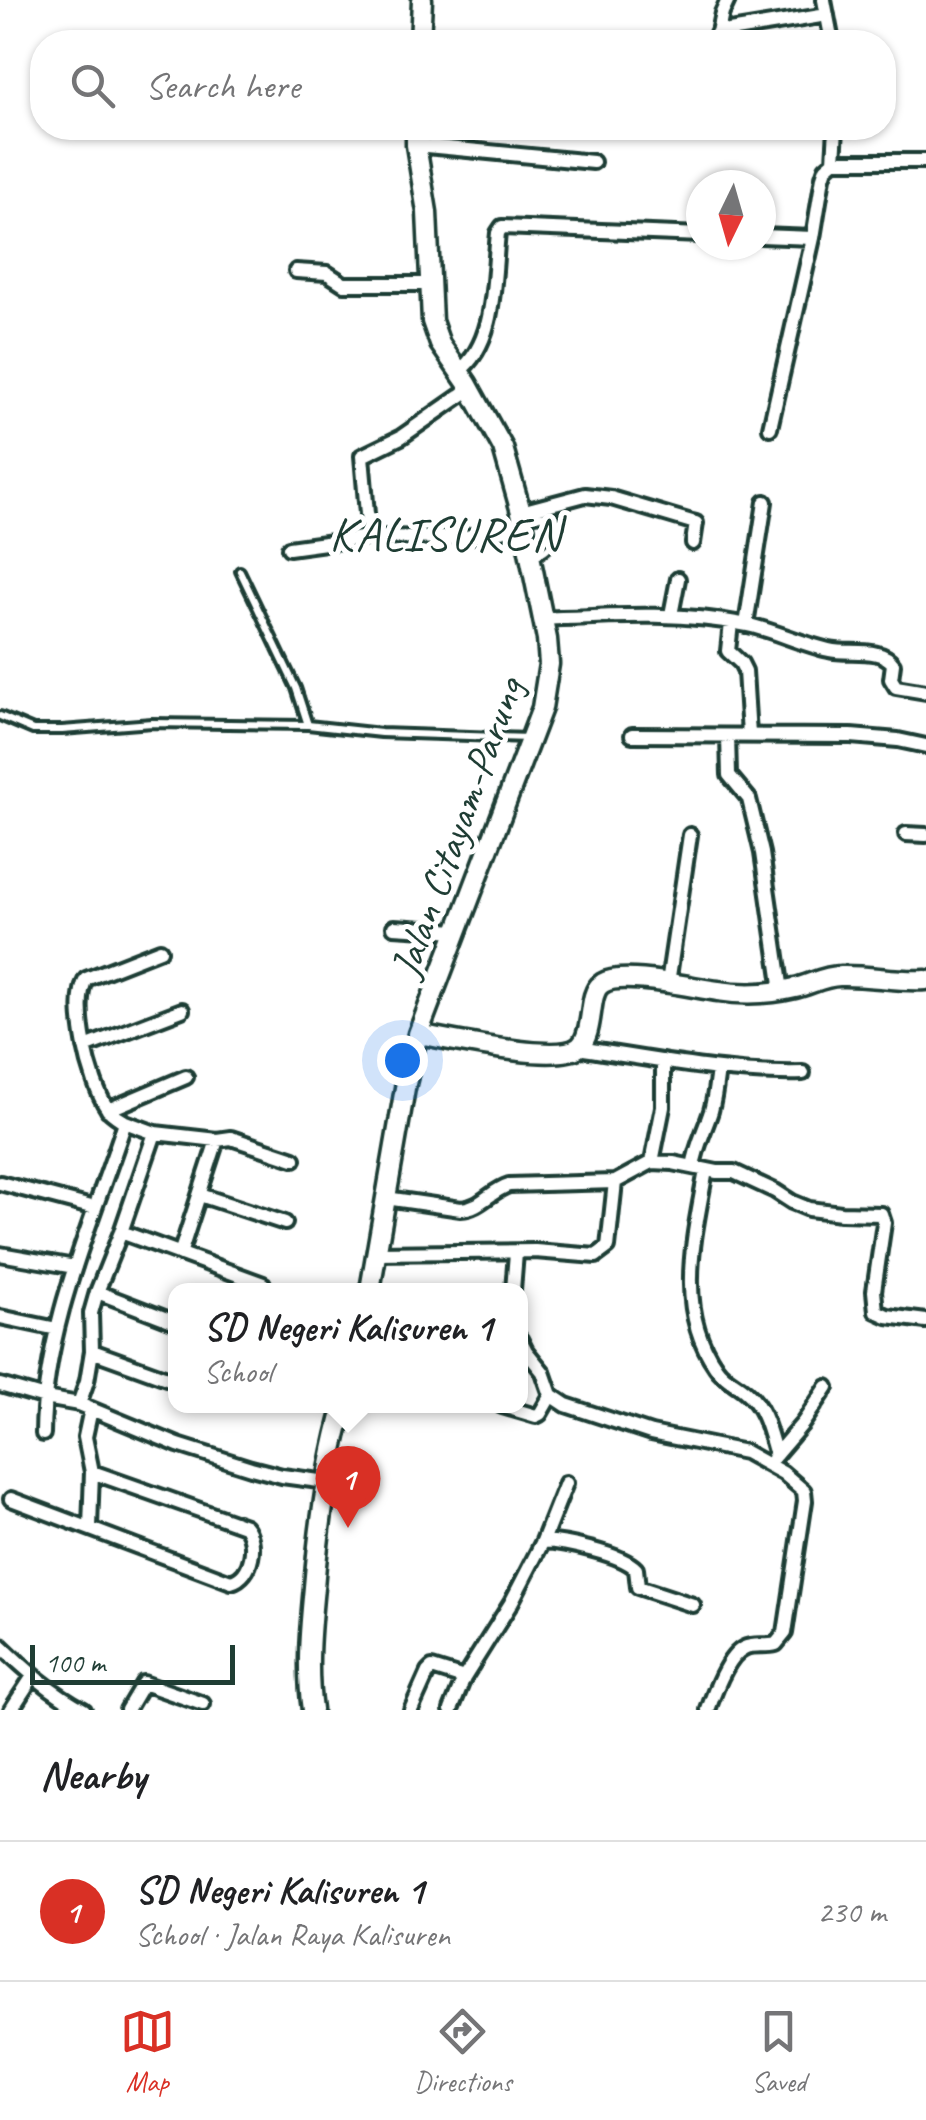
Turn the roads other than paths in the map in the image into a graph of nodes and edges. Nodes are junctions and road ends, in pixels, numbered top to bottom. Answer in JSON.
{"nodes":[{"id":1,"x":422,"y":0,"type":"edge"},
{"id":2,"x":728,"y":0,"type":"edge"},
{"id":3,"x":825,"y":7,"type":"edge"},
{"id":4,"x":421,"y":30,"type":"edge"},
{"id":5,"x":719,"y":30,"type":"edge"},
{"id":6,"x":745,"y":30,"type":"edge"},
{"id":7,"x":417,"y":140,"type":"edge"},
{"id":8,"x":443,"y":140,"type":"edge"},
{"id":9,"x":835,"y":140,"type":"edge"},
{"id":10,"x":834,"y":161,"type":"junction"},
{"id":11,"x":926,"y":161,"type":"edge"},
{"id":12,"x":593,"y":162,"type":"dead end"},
{"id":13,"x":686,"y":235,"type":"edge"},
{"id":14,"x":776,"y":237,"type":"edge"},
{"id":15,"x":813,"y":238,"type":"junction"},
{"id":16,"x":296,"y":271,"type":"dead end"},
{"id":17,"x":429,"y":284,"type":"junction"},
{"id":18,"x":458,"y":372,"type":"junction"},
{"id":19,"x":470,"y":389,"type":"junction"},
{"id":20,"x":770,"y":428,"type":"dead end"},
{"id":21,"x":765,"y":502,"type":"dead end"},
{"id":22,"x":522,"y":520,"type":"junction"},
{"id":23,"x":369,"y":537,"type":"junction"},
{"id":24,"x":693,"y":543,"type":"dead end"},
{"id":25,"x":289,"y":548,"type":"dead end"},
{"id":26,"x":530,"y":559,"type":"junction"},
{"id":27,"x":240,"y":571,"type":"dead end"},
{"id":28,"x":678,"y":579,"type":"dead end"},
{"id":29,"x":671,"y":615,"type":"junction"},
{"id":30,"x":542,"y":618,"type":"junction"},
{"id":31,"x":738,"y":624,"type":"junction"},
{"id":32,"x":926,"y":692,"type":"edge"},
{"id":33,"x":0,"y":716,"type":"edge"},
{"id":34,"x":308,"y":725,"type":"junction"},
{"id":35,"x":632,"y":735,"type":"dead end"},
{"id":36,"x":749,"y":735,"type":"junction"},
{"id":37,"x":728,"y":736,"type":"junction"},
{"id":38,"x":531,"y":738,"type":"junction"},
{"id":39,"x":926,"y":746,"type":"edge"},
{"id":40,"x":906,"y":834,"type":"dead end"},
{"id":41,"x":690,"y":835,"type":"dead end"},
{"id":42,"x":926,"y":835,"type":"edge"},
{"id":43,"x":394,"y":928,"type":"dead end"},
{"id":44,"x":457,"y":931,"type":"junction"},
{"id":45,"x":160,"y":950,"type":"dead end"},
{"id":46,"x":926,"y":980,"type":"edge"},
{"id":47,"x":668,"y":983,"type":"junction"},
{"id":48,"x":782,"y":991,"type":"junction"},
{"id":49,"x":182,"y":1010,"type":"dead end"},
{"id":50,"x":418,"y":1034,"type":"junction"},
{"id":51,"x":85,"y":1047,"type":"junction"},
{"id":52,"x":578,"y":1048,"type":"junction"},
{"id":53,"x":663,"y":1061,"type":"junction"},
{"id":54,"x":718,"y":1070,"type":"junction"},
{"id":55,"x":803,"y":1073,"type":"dead end"},
{"id":56,"x":186,"y":1077,"type":"dead end"},
{"id":57,"x":108,"y":1110,"type":"junction"},
{"id":58,"x":125,"y":1122,"type":"junction"},
{"id":59,"x":156,"y":1133,"type":"junction"},
{"id":60,"x":216,"y":1140,"type":"junction"},
{"id":61,"x":294,"y":1159,"type":"dead end"},
{"id":62,"x":652,"y":1162,"type":"junction"},
{"id":63,"x":699,"y":1168,"type":"junction"},
{"id":64,"x":615,"y":1182,"type":"junction"},
{"id":65,"x":0,"y":1183,"type":"edge"},
{"id":66,"x":200,"y":1196,"type":"junction"},
{"id":67,"x":386,"y":1198,"type":"junction"},
{"id":68,"x":95,"y":1208,"type":"junction"},
{"id":69,"x":284,"y":1222,"type":"dead end"},
{"id":70,"x":120,"y":1232,"type":"junction"},
{"id":71,"x":377,"y":1252,"type":"junction"},
{"id":72,"x":516,"y":1253,"type":"junction"},
{"id":73,"x":0,"y":1254,"type":"edge"},
{"id":74,"x":180,"y":1254,"type":"junction"},
{"id":75,"x":76,"y":1267,"type":"junction"},
{"id":76,"x":260,"y":1283,"type":"edge"},
{"id":77,"x":371,"y":1283,"type":"edge"},
{"id":78,"x":514,"y":1283,"type":"edge"},
{"id":79,"x":96,"y":1292,"type":"junction"},
{"id":80,"x":0,"y":1317,"type":"edge"},
{"id":81,"x":168,"y":1319,"type":"edge"},
{"id":82,"x":926,"y":1321,"type":"edge"},
{"id":83,"x":57,"y":1328,"type":"junction"},
{"id":84,"x":92,"y":1351,"type":"junction"},
{"id":85,"x":528,"y":1353,"type":"edge"},
{"id":86,"x":168,"y":1378,"type":"edge"},
{"id":87,"x":0,"y":1385,"type":"edge"},
{"id":88,"x":827,"y":1387,"type":"dead end"},
{"id":89,"x":551,"y":1394,"type":"junction"},
{"id":90,"x":45,"y":1398,"type":"junction"},
{"id":91,"x":85,"y":1406,"type":"junction"},
{"id":92,"x":342,"y":1413,"type":"edge"},
{"id":93,"x":526,"y":1413,"type":"edge"},
{"id":94,"x":43,"y":1434,"type":"dead end"},
{"id":95,"x":771,"y":1459,"type":"junction"},
{"id":96,"x":92,"y":1472,"type":"junction"},
{"id":97,"x":327,"y":1482,"type":"junction"},
{"id":98,"x":566,"y":1483,"type":"dead end"},
{"id":99,"x":11,"y":1499,"type":"dead end"},
{"id":100,"x":90,"y":1527,"type":"junction"},
{"id":101,"x":544,"y":1541,"type":"junction"},
{"id":102,"x":693,"y":1605,"type":"dead end"},
{"id":103,"x":0,"y":1645,"type":"edge"},
{"id":104,"x":33,"y":1676,"type":"junction"},
{"id":105,"x":464,"y":1678,"type":"junction"},
{"id":106,"x":203,"y":1704,"type":"dead end"},
{"id":107,"x":10,"y":1710,"type":"edge"},
{"id":108,"x":84,"y":1710,"type":"edge"},
{"id":109,"x":127,"y":1710,"type":"edge"},
{"id":110,"x":312,"y":1710,"type":"edge"},
{"id":111,"x":411,"y":1710,"type":"edge"},
{"id":112,"x":451,"y":1710,"type":"edge"},
{"id":113,"x":708,"y":1710,"type":"edge"}],
"edges":[{"from":1,"to":4,"type":"main road"},
{"from":2,"to":5,"type":"street"},
{"from":3,"to":6,"type":"street"},
{"from":7,"to":17,"type":"main road","name":"Jalan Citayam-Parung"},
{"from":8,"to":12,"type":"street"},
{"from":9,"to":10,"type":"street"},
{"from":10,"to":11,"type":"street"},
{"from":10,"to":15,"type":"street"},
{"from":13,"to":18,"type":"street"},
{"from":14,"to":15,"type":"street"},
{"from":15,"to":20,"type":"street"},
{"from":16,"to":17,"type":"street"},
{"from":17,"to":18,"type":"main road","name":"Jalan Citayam-Parung"},
{"from":18,"to":19,"type":"main road","name":"Jalan Citayam-Parung"},
{"from":19,"to":22,"type":"main road","name":"Jalan Citayam-Parung"},
{"from":19,"to":23,"type":"street"},
{"from":21,"to":31,"type":"street"},
{"from":22,"to":23,"type":"street"},
{"from":22,"to":24,"type":"street"},
{"from":22,"to":26,"type":"main road","name":"Jalan Citayam-Parung"},
{"from":22,"to":26,"type":"lane"},
{"from":23,"to":25,"type":"street"},
{"from":26,"to":30,"type":"main road","name":"Jalan Citayam-Parung"},
{"from":27,"to":34,"type":"lane"},
{"from":28,"to":29,"type":"street"},
{"from":29,"to":30,"type":"street"},
{"from":29,"to":31,"type":"street"},
{"from":30,"to":38,"type":"main road","name":"Jalan Citayam-Parung"},
{"from":31,"to":32,"type":"street"},
{"from":31,"to":36,"type":"street"},
{"from":33,"to":34,"type":"lane"},
{"from":34,"to":38,"type":"lane"},
{"from":35,"to":37,"type":"street"},
{"from":36,"to":37,"type":"street"},
{"from":36,"to":39,"type":"street"},
{"from":37,"to":48,"type":"street"},
{"from":38,"to":44,"type":"main road","name":"Jalan Citayam-Parung"},
{"from":40,"to":42,"type":"street"},
{"from":41,"to":47,"type":"street"},
{"from":43,"to":44,"type":"street"},
{"from":44,"to":50,"type":"main road","name":"Jalan Citayam-Parung"},
{"from":45,"to":51,"type":"street"},
{"from":46,"to":48,"type":"main road"},
{"from":47,"to":48,"type":"main road"},
{"from":47,"to":52,"type":"main road"},
{"from":49,"to":51,"type":"street"},
{"from":50,"to":52,"type":"main road"},
{"from":50,"to":67,"type":"main road","name":"Jalan Citayam-Parung"},
{"from":51,"to":57,"type":"street"},
{"from":52,"to":53,"type":"street"},
{"from":53,"to":54,"type":"street"},
{"from":53,"to":62,"type":"street"},
{"from":54,"to":55,"type":"street"},
{"from":54,"to":63,"type":"street"},
{"from":56,"to":57,"type":"street"},
{"from":57,"to":58,"type":"street"},
{"from":58,"to":59,"type":"street"},
{"from":58,"to":68,"type":"street"},
{"from":59,"to":60,"type":"street"},
{"from":59,"to":70,"type":"street"},
{"from":60,"to":61,"type":"street"},
{"from":60,"to":66,"type":"street"},
{"from":62,"to":63,"type":"street"},
{"from":62,"to":64,"type":"street"},
{"from":63,"to":82,"type":"street"},
{"from":63,"to":95,"type":"street"},
{"from":64,"to":67,"type":"street"},
{"from":64,"to":72,"type":"street"},
{"from":65,"to":68,"type":"street"},
{"from":66,"to":69,"type":"street"},
{"from":66,"to":74,"type":"street"},
{"from":67,"to":71,"type":"main road","name":"Jalan Citayam-Parung"},
{"from":68,"to":75,"type":"street"},
{"from":70,"to":74,"type":"street"},
{"from":70,"to":79,"type":"street"},
{"from":71,"to":72,"type":"street"},
{"from":71,"to":77,"type":"main road","name":"Jalan Citayam-Parung"},
{"from":72,"to":78,"type":"street"},
{"from":73,"to":75,"type":"street"},
{"from":74,"to":76,"type":"street"},
{"from":75,"to":83,"type":"street"},
{"from":79,"to":81,"type":"street"},
{"from":79,"to":84,"type":"street"},
{"from":80,"to":83,"type":"street"},
{"from":83,"to":90,"type":"street"},
{"from":84,"to":86,"type":"street"},
{"from":84,"to":91,"type":"street"},
{"from":85,"to":89,"type":"street"},
{"from":87,"to":90,"type":"street"},
{"from":88,"to":95,"type":"street"},
{"from":89,"to":93,"type":"street"},
{"from":89,"to":95,"type":"street"},
{"from":90,"to":91,"type":"street"},
{"from":90,"to":94,"type":"street"},
{"from":91,"to":96,"type":"street"},
{"from":91,"to":97,"type":"street"},
{"from":92,"to":97,"type":"main road"},
{"from":95,"to":113,"type":"street"},
{"from":96,"to":100,"type":"street"},
{"from":96,"to":100,"type":"street"},
{"from":97,"to":110,"type":"main road"},
{"from":98,"to":101,"type":"street"},
{"from":99,"to":100,"type":"street"},
{"from":101,"to":102,"type":"street"},
{"from":101,"to":105,"type":"street"},
{"from":103,"to":104,"type":"street"},
{"from":104,"to":107,"type":"street"},
{"from":104,"to":108,"type":"street"},
{"from":105,"to":111,"type":"street"},
{"from":105,"to":112,"type":"street"},
{"from":106,"to":109,"type":"street"}]}
